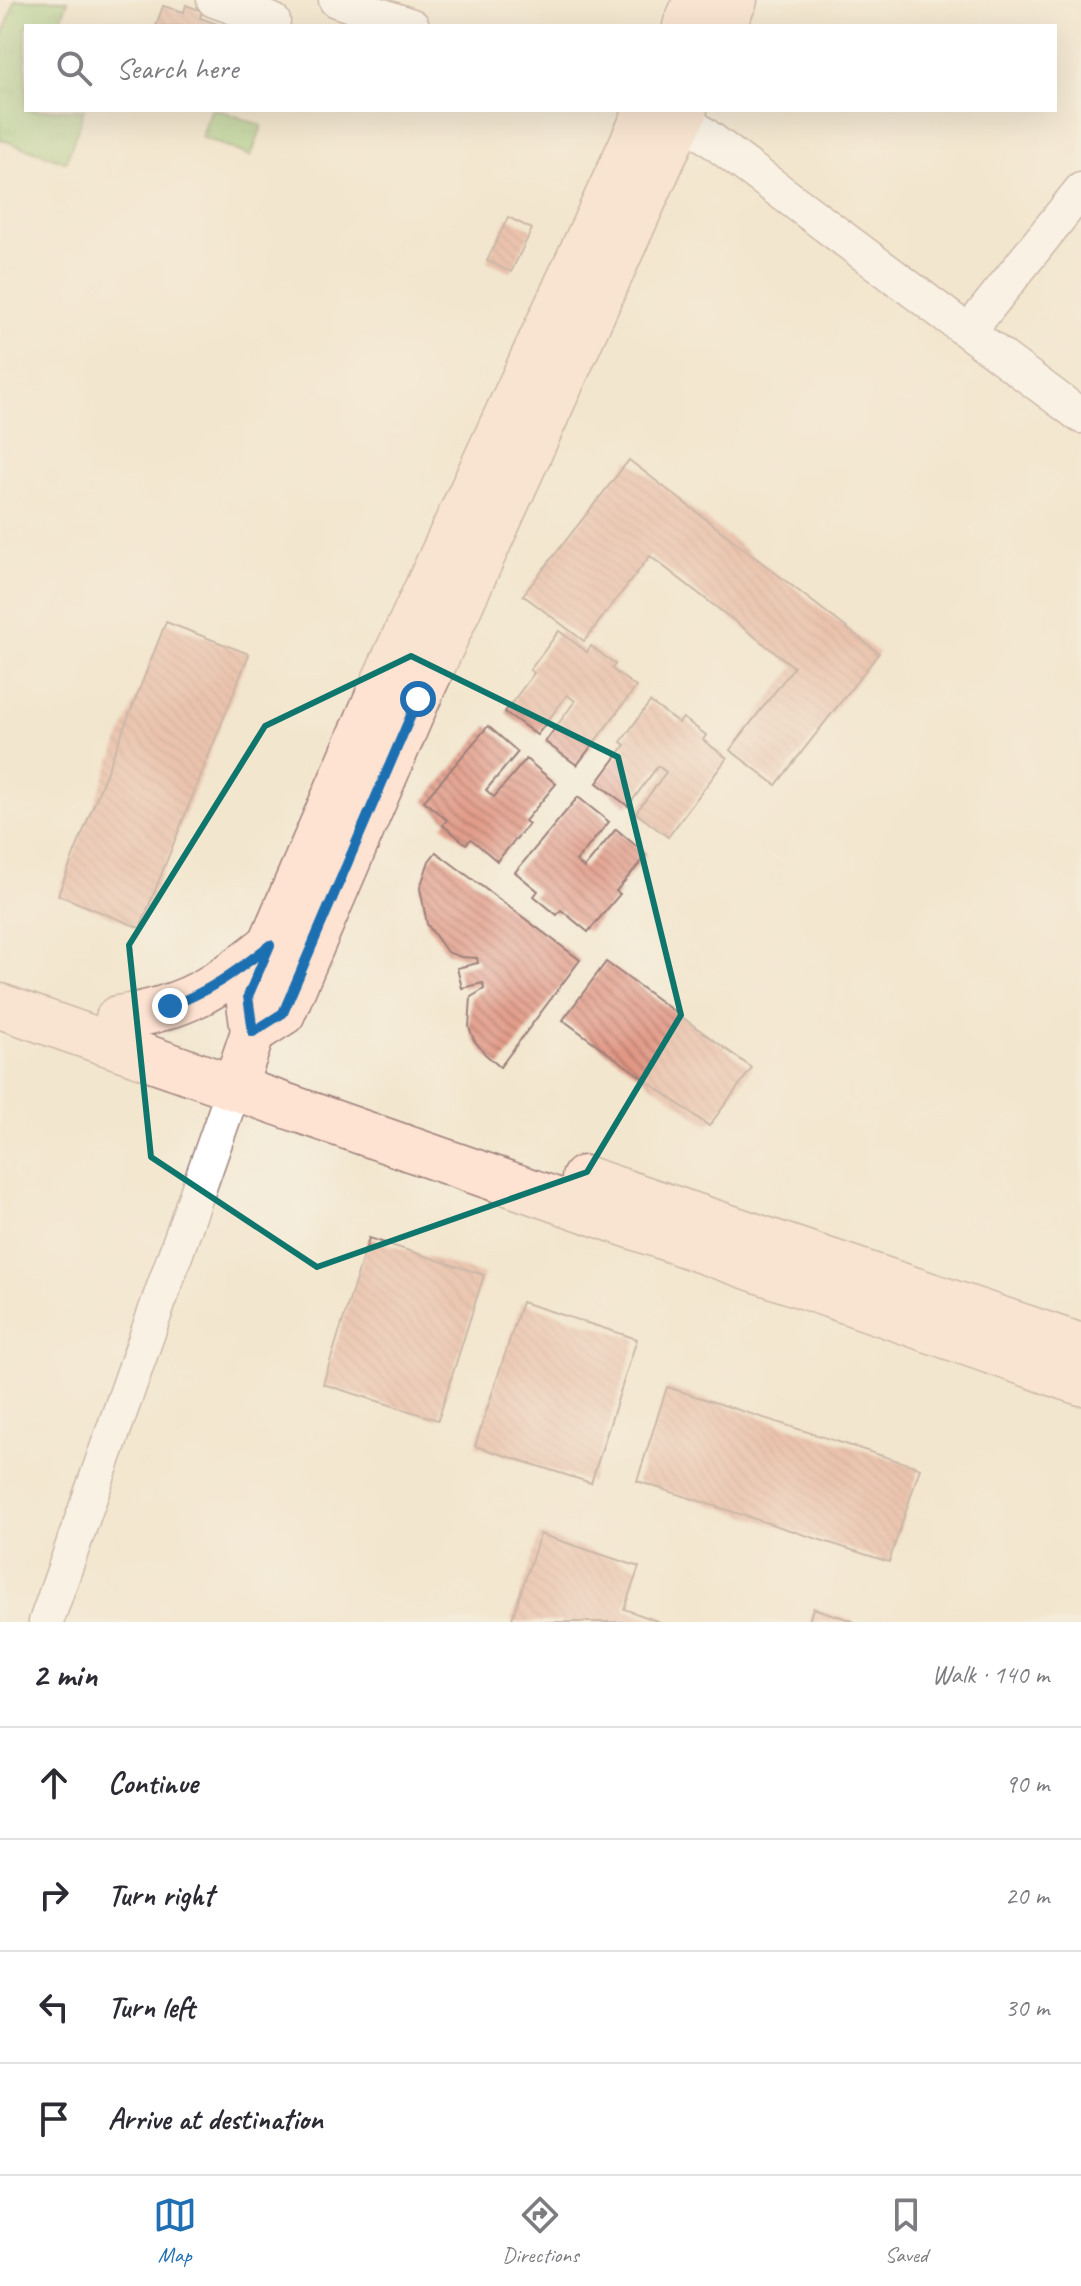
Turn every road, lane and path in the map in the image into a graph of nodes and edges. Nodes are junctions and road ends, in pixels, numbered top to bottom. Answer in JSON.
{"nodes":[{"id":1,"x":214,"y":0,"type":"edge"},
{"id":2,"x":336,"y":0,"type":"edge"},
{"id":3,"x":696,"y":0,"type":"edge"},
{"id":4,"x":735,"y":0,"type":"edge"},
{"id":5,"x":275,"y":16,"type":"edge"},
{"id":6,"x":406,"y":24,"type":"edge"},
{"id":7,"x":686,"y":24,"type":"edge"},
{"id":8,"x":724,"y":24,"type":"edge"},
{"id":9,"x":668,"y":112,"type":"edge"},
{"id":10,"x":1081,"y":190,"type":"edge"},
{"id":11,"x":969,"y":331,"type":"junction"},
{"id":12,"x":1081,"y":416,"type":"edge"},
{"id":13,"x":270,"y":945,"type":"junction"},
{"id":14,"x":0,"y":976,"type":"edge"},
{"id":15,"x":0,"y":1006,"type":"edge"},
{"id":16,"x":118,"y":1018,"type":"junction"},
{"id":17,"x":244,"y":1061,"type":"junction"},
{"id":18,"x":1081,"y":1346,"type":"edge"},
{"id":19,"x":1081,"y":1383,"type":"edge"},
{"id":20,"x":46,"y":1622,"type":"edge"}],
"edges":[{"from":1,"to":5,"type":"street"},
{"from":2,"to":6,"type":"street"},
{"from":3,"to":7,"type":"main road"},
{"from":4,"to":8,"type":"main road"},
{"from":9,"to":11,"type":"street"},
{"from":9,"to":13,"type":"main road"},
{"from":9,"to":17,"type":"main road"},
{"from":10,"to":11,"type":"street"},
{"from":11,"to":12,"type":"street"},
{"from":13,"to":16,"type":"main road"},
{"from":13,"to":17,"type":"main road"},
{"from":14,"to":16,"type":"main road"},
{"from":15,"to":17,"type":"main road"},
{"from":16,"to":17,"type":"main road"},
{"from":17,"to":18,"type":"main road"},
{"from":17,"to":19,"type":"main road"},
{"from":17,"to":20,"type":"street"}]}
